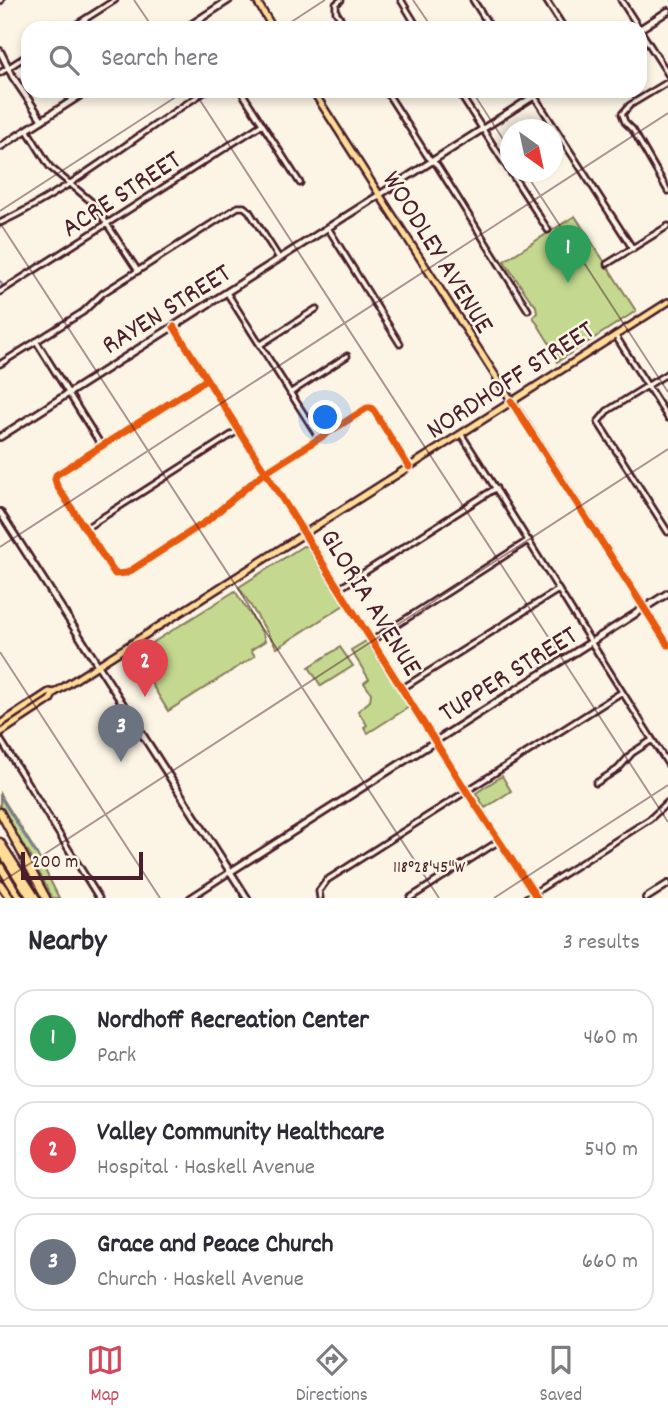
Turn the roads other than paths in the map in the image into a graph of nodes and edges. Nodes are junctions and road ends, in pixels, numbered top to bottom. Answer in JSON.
{"nodes":[{"id":1,"x":115,"y":0,"type":"edge"},
{"id":2,"x":229,"y":0,"type":"edge"},
{"id":3,"x":256,"y":0,"type":"edge"},
{"id":4,"x":341,"y":0,"type":"edge"},
{"id":5,"x":401,"y":0,"type":"edge"},
{"id":6,"x":473,"y":0,"type":"edge"},
{"id":7,"x":546,"y":0,"type":"edge"},
{"id":8,"x":621,"y":0,"type":"edge"},
{"id":9,"x":668,"y":11,"type":"edge"},
{"id":10,"x":82,"y":21,"type":"edge"},
{"id":11,"x":197,"y":21,"type":"edge"},
{"id":12,"x":269,"y":21,"type":"edge"},
{"id":13,"x":342,"y":21,"type":"edge"},
{"id":14,"x":414,"y":21,"type":"edge"},
{"id":15,"x":486,"y":21,"type":"edge"},
{"id":16,"x":560,"y":21,"type":"edge"},
{"id":17,"x":635,"y":21,"type":"edge"},
{"id":18,"x":647,"y":24,"type":"edge"},
{"id":19,"x":647,"y":40,"type":"edge"},
{"id":20,"x":0,"y":51,"type":"edge"},
{"id":21,"x":21,"y":60,"type":"edge"},
{"id":22,"x":9,"y":68,"type":"junction"},
{"id":23,"x":0,"y":73,"type":"edge"},
{"id":24,"x":668,"y":74,"type":"edge"},
{"id":25,"x":668,"y":82,"type":"edge"},
{"id":26,"x":21,"y":87,"type":"edge"},
{"id":27,"x":647,"y":95,"type":"edge"},
{"id":28,"x":28,"y":98,"type":"edge"},
{"id":29,"x":76,"y":98,"type":"edge"},
{"id":30,"x":196,"y":98,"type":"edge"},
{"id":31,"x":244,"y":98,"type":"edge"},
{"id":32,"x":318,"y":98,"type":"edge"},
{"id":33,"x":391,"y":98,"type":"edge"},
{"id":34,"x":463,"y":98,"type":"edge"},
{"id":35,"x":526,"y":98,"type":"edge"},
{"id":36,"x":536,"y":98,"type":"edge"},
{"id":37,"x":642,"y":98,"type":"edge"},
{"id":38,"x":42,"y":120,"type":"junction"},
{"id":39,"x":261,"y":125,"type":"junction"},
{"id":40,"x":483,"y":129,"type":"junction"},
{"id":41,"x":27,"y":130,"type":"junction"},
{"id":42,"x":0,"y":147,"type":"edge"},
{"id":43,"x":432,"y":161,"type":"junction"},
{"id":44,"x":69,"y":183,"type":"junction"},
{"id":45,"x":300,"y":183,"type":"dead end"},
{"id":46,"x":668,"y":191,"type":"edge"},
{"id":47,"x":380,"y":195,"type":"junction"},
{"id":48,"x":0,"y":223,"type":"edge"},
{"id":49,"x":107,"y":223,"type":"junction"},
{"id":50,"x":668,"y":226,"type":"edge"},
{"id":51,"x":328,"y":228,"type":"junction"},
{"id":52,"x":548,"y":230,"type":"dead end"},
{"id":53,"x":633,"y":249,"type":"junction"},
{"id":54,"x":280,"y":259,"type":"junction"},
{"id":55,"x":607,"y":264,"type":"dead end"},
{"id":56,"x":138,"y":271,"type":"junction"},
{"id":57,"x":0,"y":292,"type":"edge"},
{"id":58,"x":227,"y":293,"type":"junction"},
{"id":59,"x":668,"y":302,"type":"edge"},
{"id":60,"x":316,"y":309,"type":"dead end"},
{"id":61,"x":528,"y":310,"type":"dead end"},
{"id":62,"x":173,"y":327,"type":"junction"},
{"id":63,"x":615,"y":335,"type":"junction"},
{"id":64,"x":36,"y":341,"type":"junction"},
{"id":65,"x":400,"y":344,"type":"dead end"},
{"id":66,"x":260,"y":345,"type":"junction"},
{"id":67,"x":347,"y":356,"type":"dead end"},
{"id":68,"x":0,"y":365,"type":"edge"},
{"id":69,"x":668,"y":373,"type":"edge"},
{"id":70,"x":206,"y":380,"type":"junction"},
{"id":71,"x":648,"y":386,"type":"junction"},
{"id":72,"x":69,"y":393,"type":"junction"},
{"id":73,"x":290,"y":393,"type":"junction"},
{"id":74,"x":511,"y":401,"type":"junction"},
{"id":75,"x":668,"y":418,"type":"edge"},
{"id":76,"x":239,"y":430,"type":"junction"},
{"id":77,"x":461,"y":433,"type":"junction"},
{"id":78,"x":0,"y":437,"type":"edge"},
{"id":79,"x":319,"y":438,"type":"junction"},
{"id":80,"x":101,"y":445,"type":"junction"},
{"id":81,"x":409,"y":467,"type":"junction"},
{"id":82,"x":266,"y":472,"type":"junction"},
{"id":83,"x":496,"y":488,"type":"junction"},
{"id":84,"x":0,"y":512,"type":"edge"},
{"id":85,"x":86,"y":528,"type":"junction"},
{"id":86,"x":668,"y":532,"type":"edge"},
{"id":87,"x":305,"y":533,"type":"junction"},
{"id":88,"x":529,"y":540,"type":"junction"},
{"id":89,"x":340,"y":588,"type":"junction"},
{"id":90,"x":558,"y":590,"type":"junction"},
{"id":91,"x":668,"y":593,"type":"edge"},
{"id":92,"x":644,"y":609,"type":"junction"},
{"id":93,"x":373,"y":640,"type":"junction"},
{"id":94,"x":591,"y":644,"type":"junction"},
{"id":95,"x":668,"y":645,"type":"edge"},
{"id":96,"x":98,"y":666,"type":"junction"},
{"id":97,"x":403,"y":688,"type":"junction"},
{"id":98,"x":622,"y":692,"type":"junction"},
{"id":99,"x":54,"y":693,"type":"junction"},
{"id":100,"x":0,"y":724,"type":"edge"},
{"id":101,"x":0,"y":733,"type":"edge"},
{"id":102,"x":0,"y":739,"type":"edge"},
{"id":103,"x":652,"y":740,"type":"junction"},
{"id":104,"x":436,"y":741,"type":"junction"},
{"id":105,"x":668,"y":764,"type":"edge"},
{"id":106,"x":596,"y":783,"type":"dead end"},
{"id":107,"x":467,"y":792,"type":"junction"},
{"id":108,"x":668,"y":802,"type":"edge"},
{"id":109,"x":0,"y":812,"type":"edge"},
{"id":110,"x":499,"y":841,"type":"junction"},
{"id":111,"x":2,"y":844,"type":"edge"},
{"id":112,"x":2,"y":868,"type":"edge"},
{"id":113,"x":230,"y":872,"type":"junction"},
{"id":114,"x":0,"y":884,"type":"edge"},
{"id":115,"x":668,"y":884,"type":"edge"},
{"id":116,"x":535,"y":896,"type":"edge"},
{"id":117,"x":10,"y":898,"type":"edge"},
{"id":118,"x":20,"y":898,"type":"edge"},
{"id":119,"x":29,"y":898,"type":"edge"},
{"id":120,"x":36,"y":898,"type":"edge"},
{"id":121,"x":46,"y":898,"type":"edge"},
{"id":122,"x":99,"y":898,"type":"edge"},
{"id":123,"x":190,"y":898,"type":"edge"},
{"id":124,"x":247,"y":898,"type":"edge"},
{"id":125,"x":320,"y":898,"type":"edge"},
{"id":126,"x":410,"y":898,"type":"edge"},
{"id":127,"x":526,"y":898,"type":"edge"},
{"id":128,"x":646,"y":898,"type":"edge"}],
"edges":[{"from":1,"to":10,"type":"street"},
{"from":2,"to":11,"type":"street"},
{"from":3,"to":12,"type":"main road"},
{"from":4,"to":13,"type":"street"},
{"from":5,"to":14,"type":"street"},
{"from":6,"to":15,"type":"street"},
{"from":7,"to":16,"type":"street"},
{"from":8,"to":17,"type":"street"},
{"from":9,"to":18,"type":"street"},
{"from":19,"to":24,"type":"street"},
{"from":20,"to":22,"type":"street"},
{"from":21,"to":22,"type":"street"},
{"from":22,"to":23,"type":"street"},
{"from":22,"to":26,"type":"street"},
{"from":25,"to":27,"type":"street"},
{"from":28,"to":38,"type":"street"},
{"from":29,"to":38,"type":"street"},
{"from":30,"to":44,"type":"street"},
{"from":31,"to":39,"type":"street"},
{"from":32,"to":47,"type":"main road","name":"WOODLEY AVENUE"},
{"from":33,"to":43,"type":"street"},
{"from":34,"to":40,"type":"street"},
{"from":35,"to":40,"type":"street","name":"RAYEN STREET"},
{"from":36,"to":53,"type":"street"},
{"from":37,"to":46,"type":"street"},
{"from":38,"to":41,"type":"street"},
{"from":39,"to":45,"type":"street"},
{"from":39,"to":49,"type":"street","name":"ACRE STREET"},
{"from":40,"to":43,"type":"street","name":"RAYEN STREET"},
{"from":40,"to":52,"type":"street"},
{"from":41,"to":42,"type":"street"},
{"from":41,"to":44,"type":"street"},
{"from":43,"to":47,"type":"street","name":"RAYEN STREET"},
{"from":43,"to":61,"type":"street"},
{"from":44,"to":48,"type":"street"},
{"from":44,"to":49,"type":"street"},
{"from":47,"to":51,"type":"street","name":"RAYEN STREET"},
{"from":47,"to":74,"type":"main road","name":"WOODLEY AVENUE"},
{"from":49,"to":56,"type":"street"},
{"from":49,"to":57,"type":"street","name":"ACRE STREET"},
{"from":50,"to":53,"type":"street"},
{"from":51,"to":54,"type":"street","name":"RAYEN STREET"},
{"from":51,"to":65,"type":"street"},
{"from":53,"to":55,"type":"street"},
{"from":54,"to":56,"type":"street"},
{"from":54,"to":58,"type":"street","name":"RAYEN STREET"},
{"from":56,"to":64,"type":"street"},
{"from":58,"to":62,"type":"street","name":"RAYEN STREET"},
{"from":58,"to":66,"type":"street"},
{"from":59,"to":63,"type":"main road","name":"NORDHOFF STREET"},
{"from":60,"to":66,"type":"street"},
{"from":62,"to":70,"type":"street","name":"GLORIA AVENUE"},
{"from":62,"to":72,"type":"street","name":"RAYEN STREET"},
{"from":63,"to":71,"type":"street"},
{"from":63,"to":74,"type":"main road","name":"NORDHOFF STREET"},
{"from":64,"to":68,"type":"street"},
{"from":64,"to":72,"type":"street"},
{"from":66,"to":73,"type":"street"},
{"from":67,"to":73,"type":"street"},
{"from":69,"to":71,"type":"street"},
{"from":70,"to":76,"type":"street","name":"GLORIA AVENUE"},
{"from":70,"to":80,"type":"street"},
{"from":71,"to":75,"type":"street"},
{"from":71,"to":86,"type":"street"},
{"from":72,"to":78,"type":"street","name":"RAYEN STREET"},
{"from":72,"to":80,"type":"street"},
{"from":73,"to":79,"type":"street"},
{"from":74,"to":77,"type":"main road","name":"NORDHOFF STREET"},
{"from":74,"to":92,"type":"main road","name":"WOODLEY AVENUE"},
{"from":76,"to":82,"type":"street","name":"GLORIA AVENUE"},
{"from":76,"to":85,"type":"street"},
{"from":77,"to":81,"type":"main road","name":"NORDHOFF STREET"},
{"from":77,"to":83,"type":"street"},
{"from":79,"to":81,"type":"street"},
{"from":79,"to":82,"type":"street"},
{"from":80,"to":85,"type":"street"},
{"from":81,"to":87,"type":"main road","name":"NORDHOFF STREET"},
{"from":82,"to":85,"type":"street"},
{"from":82,"to":87,"type":"street","name":"GLORIA AVENUE"},
{"from":83,"to":88,"type":"street"},
{"from":83,"to":89,"type":"street"},
{"from":84,"to":96,"type":"street"},
{"from":87,"to":89,"type":"street","name":"GLORIA AVENUE"},
{"from":87,"to":96,"type":"main road","name":"NORDHOFF STREET"},
{"from":88,"to":90,"type":"street"},
{"from":88,"to":93,"type":"street"},
{"from":89,"to":93,"type":"street","name":"GLORIA AVENUE"},
{"from":90,"to":94,"type":"street"},
{"from":90,"to":97,"type":"street"},
{"from":91,"to":92,"type":"street","name":"TUPPER STREET"},
{"from":92,"to":94,"type":"street","name":"TUPPER STREET"},
{"from":92,"to":95,"type":"main road","name":"WOODLEY AVENUE"},
{"from":93,"to":97,"type":"street","name":"GLORIA AVENUE"},
{"from":94,"to":98,"type":"street"},
{"from":94,"to":104,"type":"street","name":"TUPPER STREET"},
{"from":96,"to":99,"type":"main road","name":"NORDHOFF STREET"},
{"from":96,"to":113,"type":"street"},
{"from":97,"to":104,"type":"street","name":"GLORIA AVENUE"},
{"from":98,"to":103,"type":"street"},
{"from":98,"to":107,"type":"street"},
{"from":99,"to":100,"type":"main road","name":"NORDHOFF STREET"},
{"from":99,"to":101,"type":"main road","name":"NORDHOFF STREET"},
{"from":102,"to":122,"type":"street"},
{"from":103,"to":105,"type":"street"},
{"from":103,"to":106,"type":"street"},
{"from":104,"to":107,"type":"street","name":"GLORIA AVENUE"},
{"from":104,"to":113,"type":"street","name":"TUPPER STREET"},
{"from":107,"to":110,"type":"street","name":"GLORIA AVENUE"},
{"from":107,"to":125,"type":"street"},
{"from":108,"to":116,"type":"street"},
{"from":109,"to":121,"type":"highway"},
{"from":110,"to":116,"type":"street","name":"GLORIA AVENUE"},
{"from":110,"to":126,"type":"street"},
{"from":111,"to":119,"type":"highway"},
{"from":111,"to":120,"type":"highway"},
{"from":112,"to":118,"type":"highway"},
{"from":112,"to":119,"type":"highway"},
{"from":113,"to":123,"type":"street","name":"TUPPER STREET"},
{"from":113,"to":124,"type":"street"},
{"from":114,"to":117,"type":"highway"},
{"from":115,"to":128,"type":"street"},
{"from":116,"to":127,"type":"street"}]}
